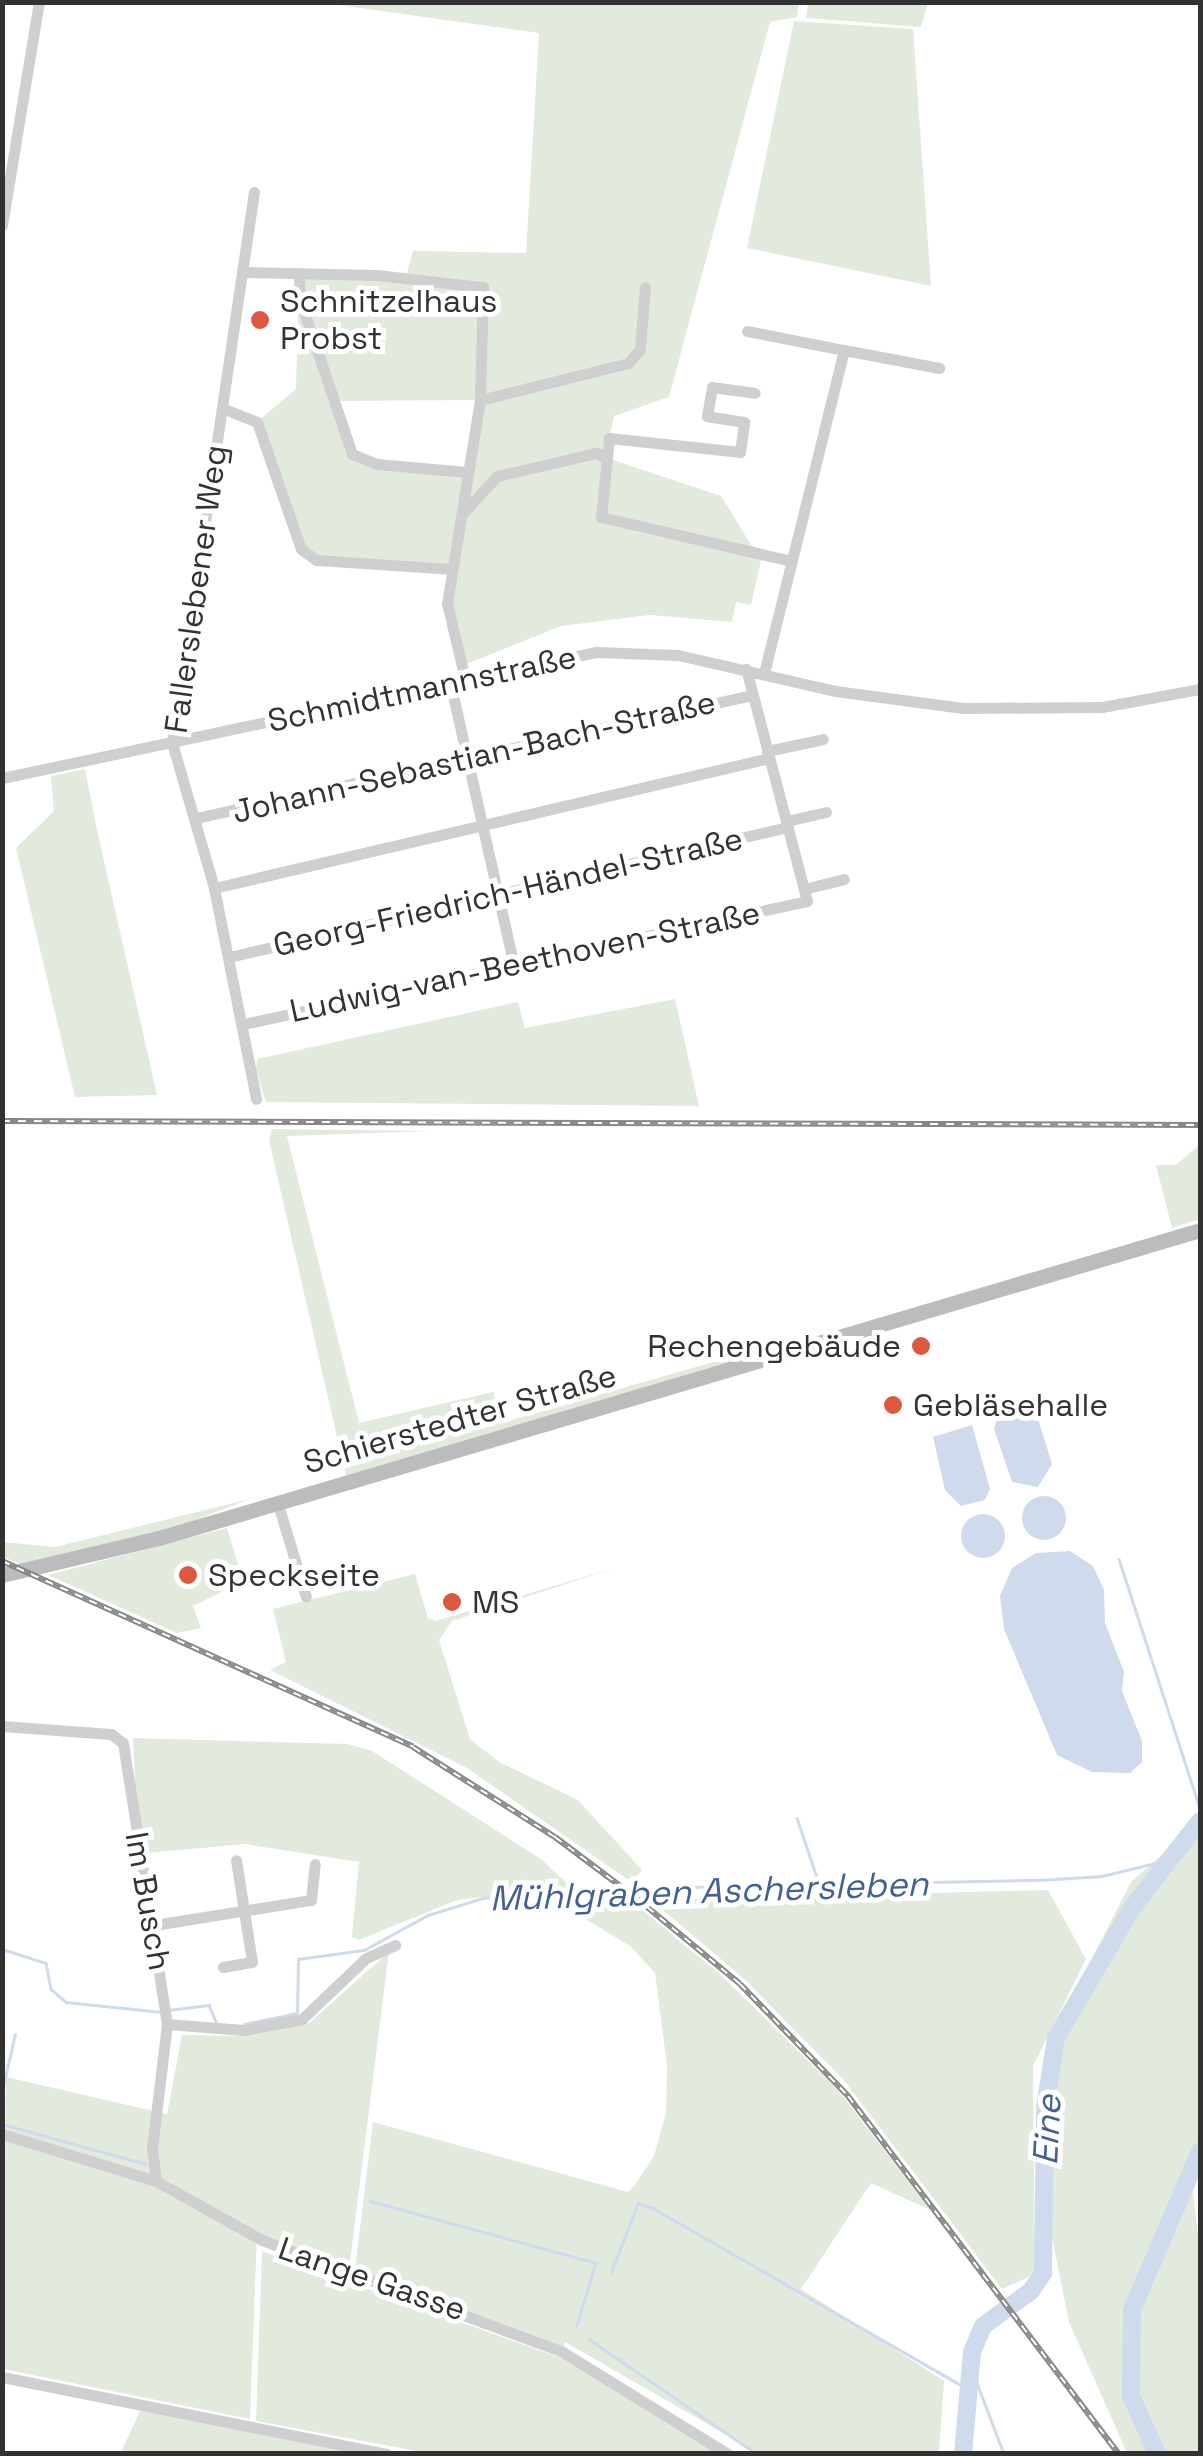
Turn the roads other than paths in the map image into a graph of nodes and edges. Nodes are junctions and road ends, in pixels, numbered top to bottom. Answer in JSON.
{"nodes":[{"id":1,"x":39,"y":2,"type":"edge"},
{"id":2,"x":254,"y":192,"type":"dead end"},
{"id":3,"x":2,"y":225,"type":"edge"},
{"id":4,"x":243,"y":272,"type":"junction"},
{"id":5,"x":299,"y":273,"type":"junction"},
{"id":6,"x":646,"y":287,"type":"dead end"},
{"id":7,"x":747,"y":331,"type":"dead end"},
{"id":8,"x":844,"y":350,"type":"junction"},
{"id":9,"x":939,"y":368,"type":"dead end"},
{"id":10,"x":756,"y":394,"type":"dead end"},
{"id":11,"x":480,"y":400,"type":"junction"},
{"id":12,"x":222,"y":408,"type":"junction"},
{"id":13,"x":607,"y":458,"type":"junction"},
{"id":14,"x":467,"y":472,"type":"junction"},
{"id":15,"x":458,"y":518,"type":"junction"},
{"id":16,"x":791,"y":561,"type":"junction"},
{"id":17,"x":450,"y":569,"type":"junction"},
{"id":18,"x":746,"y":668,"type":"junction"},
{"id":19,"x":764,"y":673,"type":"junction"},
{"id":20,"x":465,"y":679,"type":"junction"},
{"id":21,"x":450,"y":682,"type":"junction"},
{"id":22,"x":1200,"y":689,"type":"edge"},
{"id":23,"x":752,"y":695,"type":"junction"},
{"id":24,"x":823,"y":739,"type":"dead end"},
{"id":25,"x":172,"y":742,"type":"junction"},
{"id":26,"x":768,"y":755,"type":"junction"},
{"id":27,"x":466,"y":757,"type":"junction"},
{"id":28,"x":2,"y":778,"type":"edge"},
{"id":29,"x":826,"y":812,"type":"dead end"},
{"id":30,"x":196,"y":818,"type":"junction"},
{"id":31,"x":787,"y":824,"type":"junction"},
{"id":32,"x":482,"y":826,"type":"junction"},
{"id":33,"x":844,"y":879,"type":"dead end"},
{"id":34,"x":214,"y":888,"type":"junction"},
{"id":35,"x":497,"y":893,"type":"junction"},
{"id":36,"x":805,"y":895,"type":"junction"},
{"id":37,"x":228,"y":957,"type":"junction"},
{"id":38,"x":513,"y":962,"type":"junction"},
{"id":39,"x":244,"y":1024,"type":"junction"},
{"id":40,"x":256,"y":1099,"type":"dead end"},
{"id":41,"x":1200,"y":1230,"type":"edge"},
{"id":42,"x":277,"y":1502,"type":"junction"},
{"id":43,"x":2,"y":1575,"type":"edge"},
{"id":44,"x":306,"y":1596,"type":"dead end"},
{"id":45,"x":2,"y":1726,"type":"edge"},
{"id":46,"x":236,"y":1860,"type":"dead end"},
{"id":47,"x":314,"y":1864,"type":"dead end"},
{"id":48,"x":244,"y":1911,"type":"junction"},
{"id":49,"x":148,"y":1926,"type":"junction"},
{"id":50,"x":396,"y":1945,"type":"dead end"},
{"id":51,"x":223,"y":1966,"type":"dead end"},
{"id":52,"x":166,"y":2016,"type":"junction"},
{"id":53,"x":2,"y":2134,"type":"edge"},
{"id":54,"x":156,"y":2181,"type":"junction"},
{"id":55,"x":2,"y":2376,"type":"edge"},
{"id":56,"x":386,"y":2454,"type":"edge"},
{"id":57,"x":728,"y":2454,"type":"edge"}],
"edges":[{"from":1,"to":3,"type":"street"},
{"from":2,"to":4,"type":"street","name":"Fallerslebener Weg"},
{"from":4,"to":5,"type":"street"},
{"from":4,"to":12,"type":"street","name":"Fallerslebener Weg"},
{"from":5,"to":11,"type":"street"},
{"from":5,"to":14,"type":"street"},
{"from":6,"to":11,"type":"street"},
{"from":7,"to":8,"type":"street"},
{"from":8,"to":9,"type":"street"},
{"from":8,"to":16,"type":"street"},
{"from":10,"to":13,"type":"street"},
{"from":11,"to":14,"type":"street"},
{"from":12,"to":17,"type":"street"},
{"from":12,"to":25,"type":"street","name":"Fallerslebener Weg"},
{"from":13,"to":15,"type":"street"},
{"from":13,"to":16,"type":"street"},
{"from":14,"to":15,"type":"street"},
{"from":15,"to":17,"type":"street"},
{"from":16,"to":19,"type":"street"},
{"from":17,"to":20,"type":"street"},
{"from":18,"to":19,"type":"street","name":"Schmidtmannstraße"},
{"from":18,"to":20,"type":"street","name":"Schmidtmannstraße"},
{"from":18,"to":23,"type":"street"},
{"from":19,"to":22,"type":"street","name":"Schmidtmannstraße"},
{"from":20,"to":21,"type":"street","name":"Schmidtmannstraße"},
{"from":21,"to":25,"type":"street","name":"Schmidtmannstraße"},
{"from":21,"to":27,"type":"street"},
{"from":23,"to":26,"type":"street"},
{"from":23,"to":27,"type":"street","name":"Johann-Sebastian-Bach-Straße"},
{"from":24,"to":26,"type":"street"},
{"from":25,"to":28,"type":"street","name":"Schmidtmannstraße"},
{"from":25,"to":30,"type":"street","name":"Fallerslebener Weg"},
{"from":26,"to":31,"type":"street"},
{"from":26,"to":32,"type":"street"},
{"from":27,"to":30,"type":"street","name":"Johann-Sebastian-Bach-Straße"},
{"from":27,"to":32,"type":"street"},
{"from":29,"to":31,"type":"street","name":"Georg-Friedrich-Händel-Straße"},
{"from":30,"to":34,"type":"street","name":"Fallerslebener Weg"},
{"from":31,"to":35,"type":"street","name":"Georg-Friedrich-Händel-Straße"},
{"from":31,"to":36,"type":"street"},
{"from":32,"to":34,"type":"street"},
{"from":32,"to":35,"type":"street"},
{"from":33,"to":36,"type":"street","name":"Ludwig-van-Beethoven-Straße"},
{"from":34,"to":37,"type":"street","name":"Fallerslebener Weg"},
{"from":35,"to":37,"type":"street","name":"Georg-Friedrich-Händel-Straße"},
{"from":35,"to":38,"type":"street"},
{"from":36,"to":38,"type":"street","name":"Ludwig-van-Beethoven-Straße"},
{"from":37,"to":39,"type":"street","name":"Fallerslebener Weg"},
{"from":38,"to":39,"type":"street","name":"Ludwig-van-Beethoven-Straße"},
{"from":39,"to":40,"type":"street","name":"Fallerslebener Weg"},
{"from":41,"to":42,"type":"street","name":"Schierstedter Straße"},
{"from":42,"to":43,"type":"street","name":"Schierstedter Straße"},
{"from":42,"to":44,"type":"street","name":"Schierstedter Straße"},
{"from":45,"to":49,"type":"street","name":"Im Busch"},
{"from":46,"to":48,"type":"street"},
{"from":47,"to":48,"type":"street"},
{"from":48,"to":49,"type":"street"},
{"from":48,"to":51,"type":"street"},
{"from":49,"to":52,"type":"street","name":"Im Busch"},
{"from":50,"to":52,"type":"street"},
{"from":52,"to":54,"type":"street","name":"Im Busch"},
{"from":53,"to":54,"type":"street","name":"Lange Gasse"},
{"from":54,"to":57,"type":"street","name":"Lange Gasse"},
{"from":55,"to":56,"type":"street"}]}
